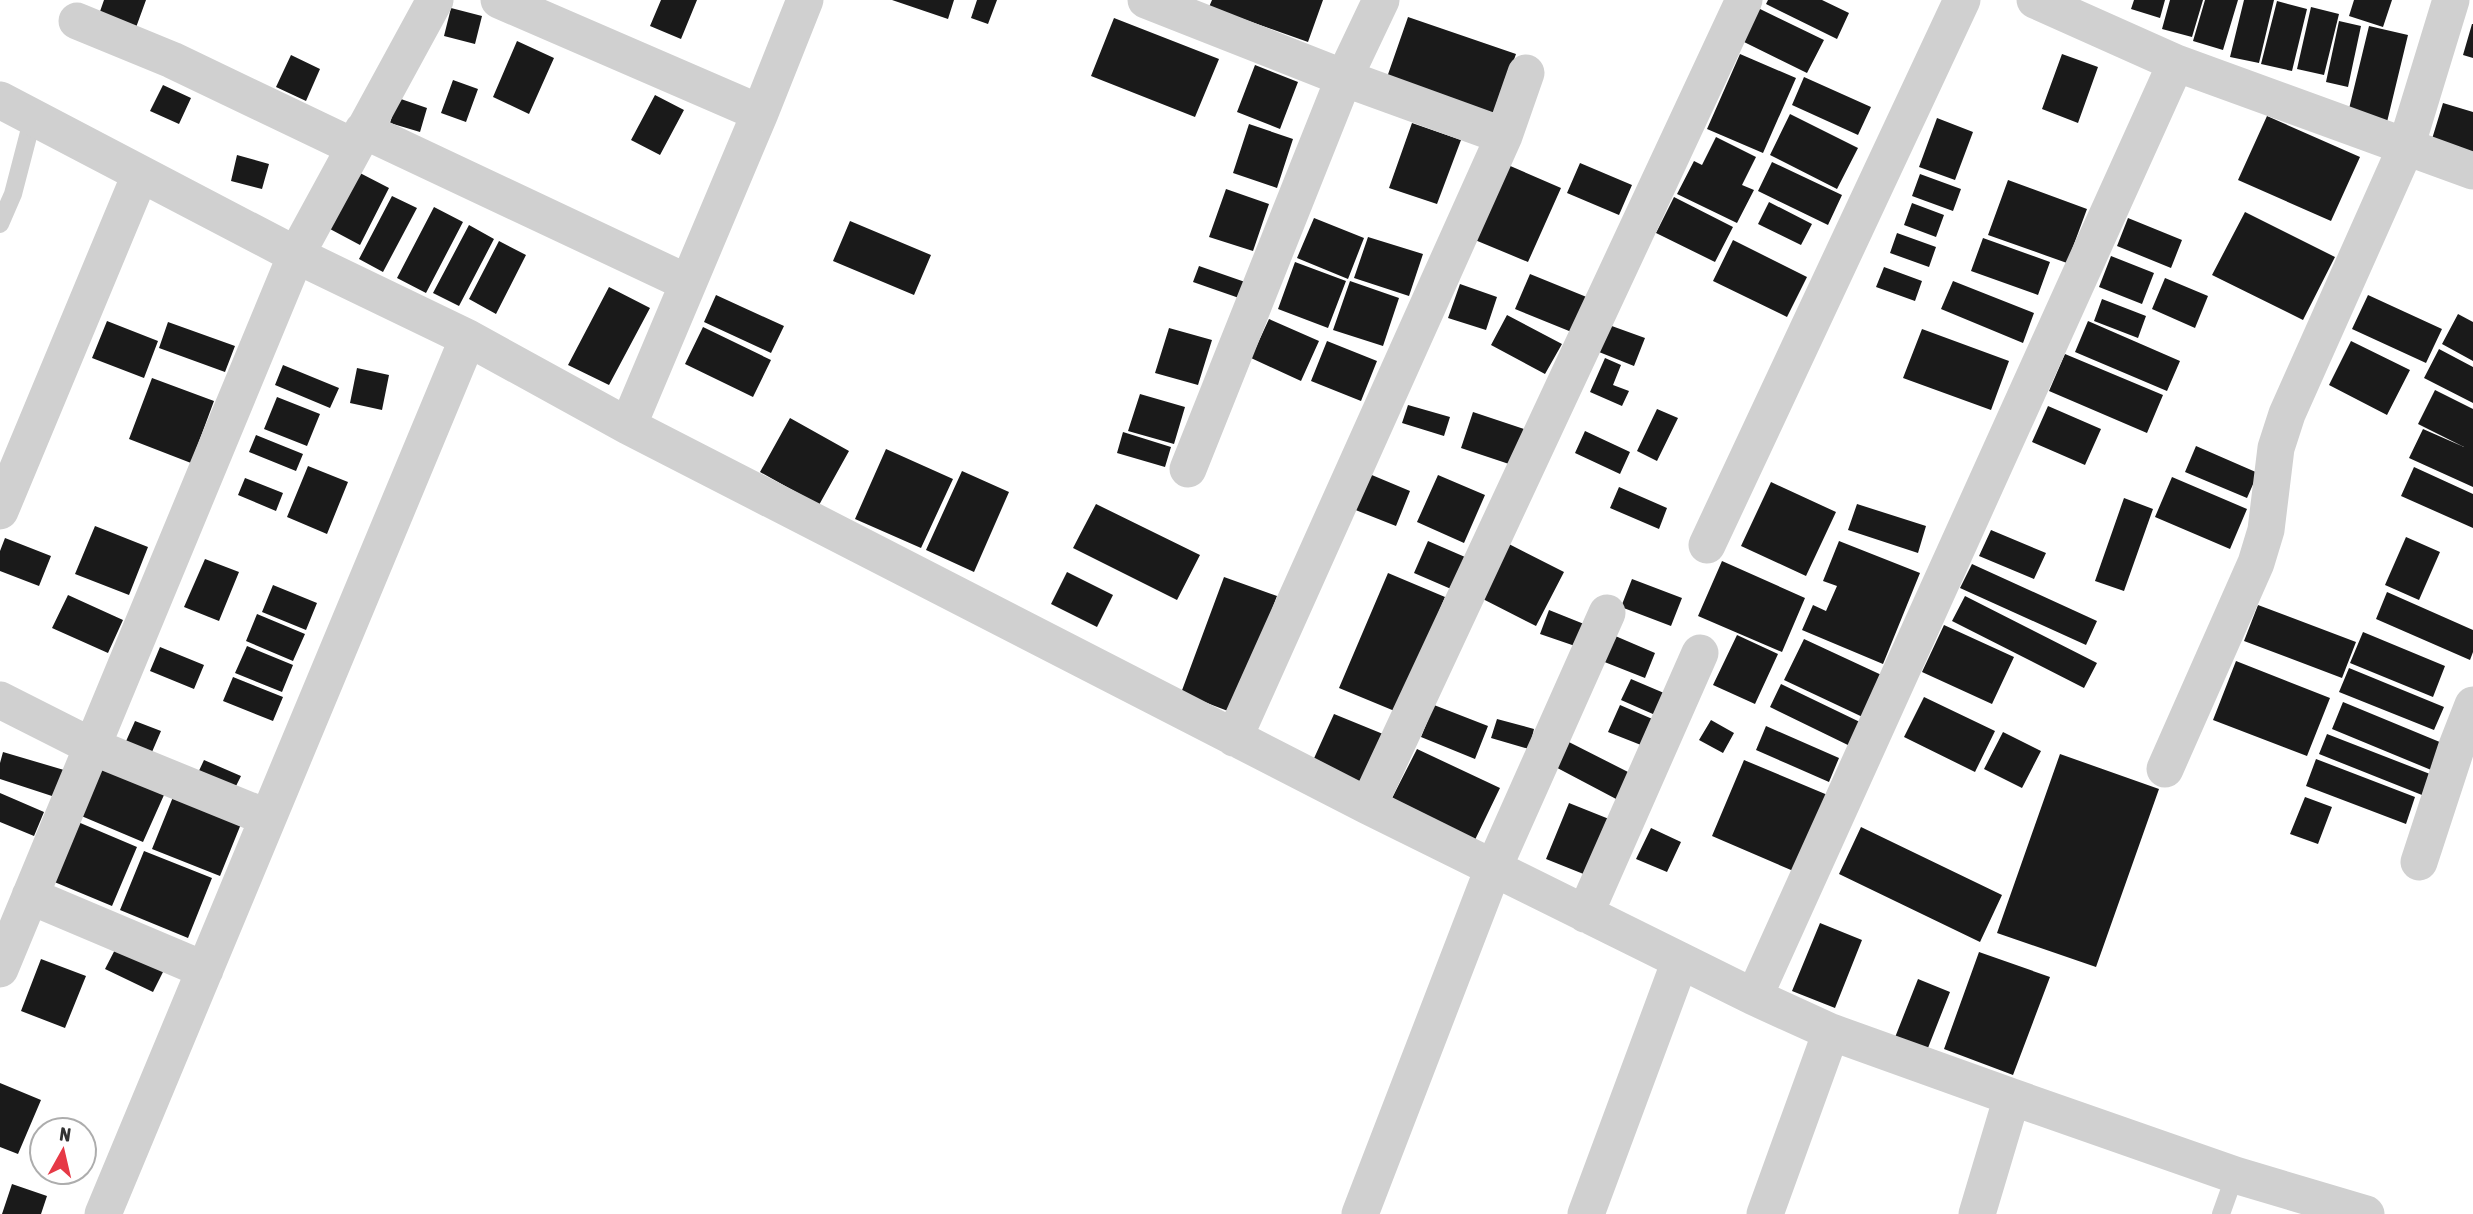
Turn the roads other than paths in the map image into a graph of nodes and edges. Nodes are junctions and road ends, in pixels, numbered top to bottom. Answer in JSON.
{"nodes":[{"id":1,"x":435,"y":0,"type":"edge"},
{"id":2,"x":499,"y":0,"type":"edge"},
{"id":3,"x":805,"y":0,"type":"edge"},
{"id":4,"x":1146,"y":0,"type":"edge"},
{"id":5,"x":1381,"y":0,"type":"edge"},
{"id":6,"x":1744,"y":0,"type":"edge"},
{"id":7,"x":1962,"y":0,"type":"edge"},
{"id":8,"x":2035,"y":0,"type":"edge"},
{"id":9,"x":2451,"y":0,"type":"edge"},
{"id":10,"x":77,"y":21,"type":"dead end"},
{"id":11,"x":2176,"y":63,"type":"junction"},
{"id":12,"x":1526,"y":74,"type":"dead end"},
{"id":13,"x":1344,"y":78,"type":"junction"},
{"id":14,"x":0,"y":100,"type":"edge"},
{"id":15,"x":760,"y":113,"type":"junction"},
{"id":16,"x":33,"y":117,"type":"junction"},
{"id":17,"x":1504,"y":136,"type":"junction"},
{"id":18,"x":359,"y":138,"type":"junction"},
{"id":19,"x":2406,"y":146,"type":"junction"},
{"id":20,"x":2473,"y":171,"type":"edge"},
{"id":21,"x":140,"y":175,"type":"junction"},
{"id":22,"x":0,"y":224,"type":"edge"},
{"id":23,"x":296,"y":255,"type":"junction"},
{"id":24,"x":688,"y":283,"type":"junction"},
{"id":25,"x":468,"y":338,"type":"junction"},
{"id":26,"x":628,"y":426,"type":"junction"},
{"id":27,"x":1188,"y":469,"type":"dead end"},
{"id":28,"x":0,"y":512,"type":"edge"},
{"id":29,"x":1707,"y":545,"type":"dead end"},
{"id":30,"x":1607,"y":613,"type":"dead end"},
{"id":31,"x":1700,"y":653,"type":"dead end"},
{"id":32,"x":0,"y":700,"type":"edge"},
{"id":33,"x":2473,"y":705,"type":"edge"},
{"id":34,"x":1234,"y":738,"type":"junction"},
{"id":35,"x":92,"y":746,"type":"junction"},
{"id":36,"x":2165,"y":769,"type":"dead end"},
{"id":37,"x":1368,"y":806,"type":"junction"},
{"id":38,"x":268,"y":818,"type":"junction"},
{"id":39,"x":2419,"y":862,"type":"dead end"},
{"id":40,"x":1493,"y":869,"type":"junction"},
{"id":41,"x":30,"y":896,"type":"junction"},
{"id":42,"x":1585,"y":914,"type":"junction"},
{"id":43,"x":1680,"y":961,"type":"junction"},
{"id":44,"x":0,"y":969,"type":"edge"},
{"id":45,"x":205,"y":971,"type":"junction"},
{"id":46,"x":1754,"y":997,"type":"junction"},
{"id":47,"x":1831,"y":1031,"type":"junction"},
{"id":48,"x":2012,"y":1097,"type":"junction"},
{"id":49,"x":2235,"y":1175,"type":"junction"},
{"id":50,"x":103,"y":1214,"type":"edge"},
{"id":51,"x":1360,"y":1214,"type":"edge"},
{"id":52,"x":1586,"y":1214,"type":"edge"},
{"id":53,"x":1765,"y":1214,"type":"edge"},
{"id":54,"x":1977,"y":1214,"type":"edge"},
{"id":55,"x":2221,"y":1214,"type":"edge"},
{"id":56,"x":2366,"y":1214,"type":"edge"}],
"edges":[{"from":1,"to":18,"type":"street"},
{"from":2,"to":15,"type":"street"},
{"from":3,"to":15,"type":"street"},
{"from":4,"to":13,"type":"street"},
{"from":5,"to":13,"type":"street"},
{"from":6,"to":37,"type":"street"},
{"from":7,"to":29,"type":"street"},
{"from":8,"to":11,"type":"street"},
{"from":9,"to":19,"type":"street"},
{"from":10,"to":18,"type":"street"},
{"from":11,"to":19,"type":"street"},
{"from":11,"to":46,"type":"street"},
{"from":12,"to":17,"type":"street"},
{"from":13,"to":17,"type":"street"},
{"from":13,"to":27,"type":"street"},
{"from":14,"to":16,"type":"street"},
{"from":15,"to":24,"type":"street"},
{"from":16,"to":21,"type":"street"},
{"from":16,"to":22,"type":"lane"},
{"from":17,"to":34,"type":"street"},
{"from":18,"to":23,"type":"street"},
{"from":18,"to":24,"type":"street"},
{"from":19,"to":20,"type":"street"},
{"from":19,"to":36,"type":"street"},
{"from":21,"to":23,"type":"street"},
{"from":21,"to":28,"type":"street"},
{"from":23,"to":25,"type":"street"},
{"from":23,"to":35,"type":"street"},
{"from":24,"to":26,"type":"street"},
{"from":25,"to":26,"type":"street"},
{"from":25,"to":38,"type":"street"},
{"from":26,"to":34,"type":"street"},
{"from":30,"to":40,"type":"street"},
{"from":31,"to":42,"type":"street"},
{"from":32,"to":35,"type":"street"},
{"from":33,"to":39,"type":"street"},
{"from":34,"to":37,"type":"street"},
{"from":35,"to":38,"type":"street"},
{"from":35,"to":41,"type":"street"},
{"from":37,"to":40,"type":"street"},
{"from":38,"to":45,"type":"street"},
{"from":40,"to":42,"type":"street"},
{"from":40,"to":51,"type":"street"},
{"from":41,"to":44,"type":"street"},
{"from":41,"to":45,"type":"street"},
{"from":42,"to":43,"type":"street"},
{"from":43,"to":46,"type":"street"},
{"from":43,"to":52,"type":"street"},
{"from":45,"to":50,"type":"street"},
{"from":46,"to":47,"type":"street"},
{"from":47,"to":48,"type":"street"},
{"from":47,"to":53,"type":"street"},
{"from":48,"to":49,"type":"street"},
{"from":48,"to":54,"type":"street"},
{"from":49,"to":55,"type":"lane"},
{"from":49,"to":56,"type":"street"}]}
